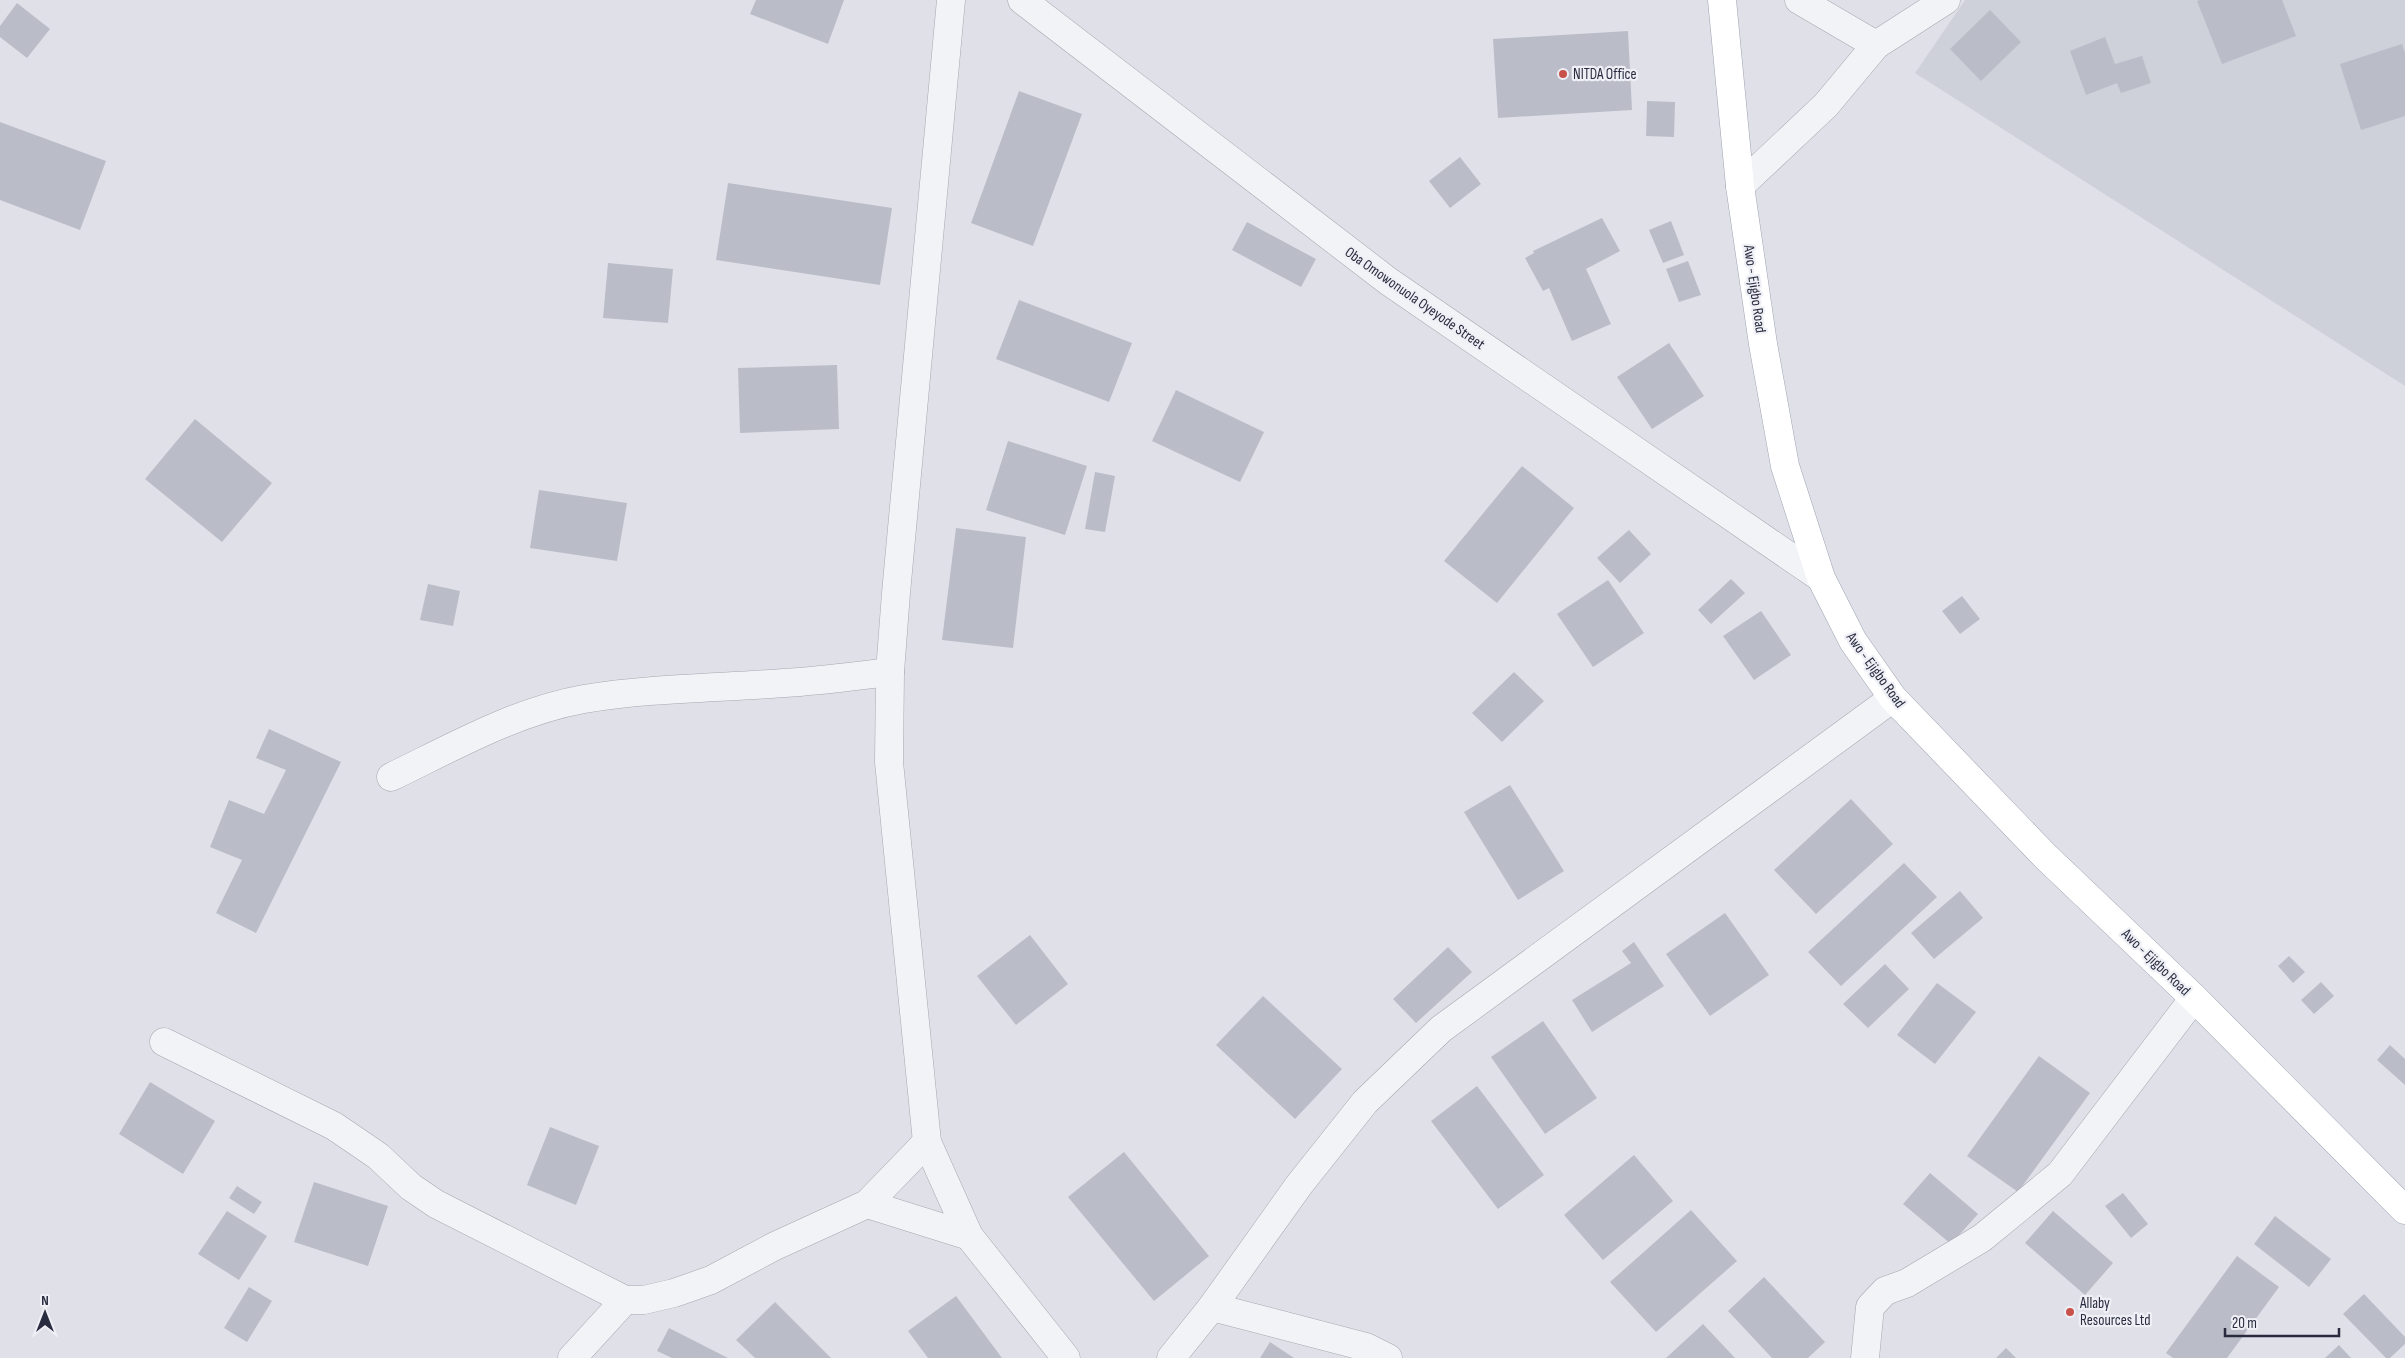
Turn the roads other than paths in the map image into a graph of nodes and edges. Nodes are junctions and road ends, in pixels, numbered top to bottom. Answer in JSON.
{"nodes":[{"id":1,"x":952,"y":0,"type":"edge"},
{"id":2,"x":1022,"y":0,"type":"edge"},
{"id":3,"x":1722,"y":0,"type":"edge"},
{"id":4,"x":1799,"y":0,"type":"edge"},
{"id":5,"x":1943,"y":1,"type":"edge"},
{"id":6,"x":1876,"y":45,"type":"junction"},
{"id":7,"x":1740,"y":186,"type":"junction"},
{"id":8,"x":1821,"y":578,"type":"junction"},
{"id":9,"x":890,"y":672,"type":"junction"},
{"id":10,"x":1893,"y":698,"type":"junction"},
{"id":11,"x":391,"y":777,"type":"dead end"},
{"id":12,"x":2194,"y":998,"type":"junction"},
{"id":13,"x":164,"y":1042,"type":"dead end"},
{"id":14,"x":927,"y":1142,"type":"junction"},
{"id":15,"x":867,"y":1204,"type":"junction"},
{"id":16,"x":2405,"y":1210,"type":"edge"},
{"id":17,"x":969,"y":1236,"type":"junction"},
{"id":18,"x":625,"y":1300,"type":"junction"},
{"id":19,"x":1212,"y":1307,"type":"junction"},
{"id":20,"x":572,"y":1358,"type":"edge"},
{"id":21,"x":1066,"y":1358,"type":"edge"},
{"id":22,"x":1171,"y":1358,"type":"edge"},
{"id":23,"x":1388,"y":1358,"type":"edge"},
{"id":24,"x":1864,"y":1358,"type":"edge"}],
"edges":[{"from":1,"to":9,"type":"street"},
{"from":2,"to":8,"type":"street","name":"Oba Omowonuola Oyeyode Street"},
{"from":3,"to":7,"type":"main road","name":"Awo - Ejigbo Road"},
{"from":4,"to":6,"type":"street"},
{"from":5,"to":6,"type":"street"},
{"from":6,"to":7,"type":"street"},
{"from":7,"to":8,"type":"main road","name":"Awo - Ejigbo Road"},
{"from":8,"to":10,"type":"main road","name":"Awo - Ejigbo Road"},
{"from":9,"to":11,"type":"street"},
{"from":9,"to":14,"type":"street"},
{"from":10,"to":12,"type":"main road","name":"Awo - Ejigbo Road"},
{"from":10,"to":19,"type":"street"},
{"from":12,"to":16,"type":"main road","name":"Awo - Ejigbo Road"},
{"from":12,"to":24,"type":"street"},
{"from":13,"to":18,"type":"street"},
{"from":14,"to":15,"type":"street"},
{"from":14,"to":17,"type":"street"},
{"from":15,"to":17,"type":"street"},
{"from":15,"to":18,"type":"street"},
{"from":17,"to":21,"type":"street"},
{"from":18,"to":20,"type":"street"},
{"from":19,"to":22,"type":"street"},
{"from":19,"to":23,"type":"street"}]}
